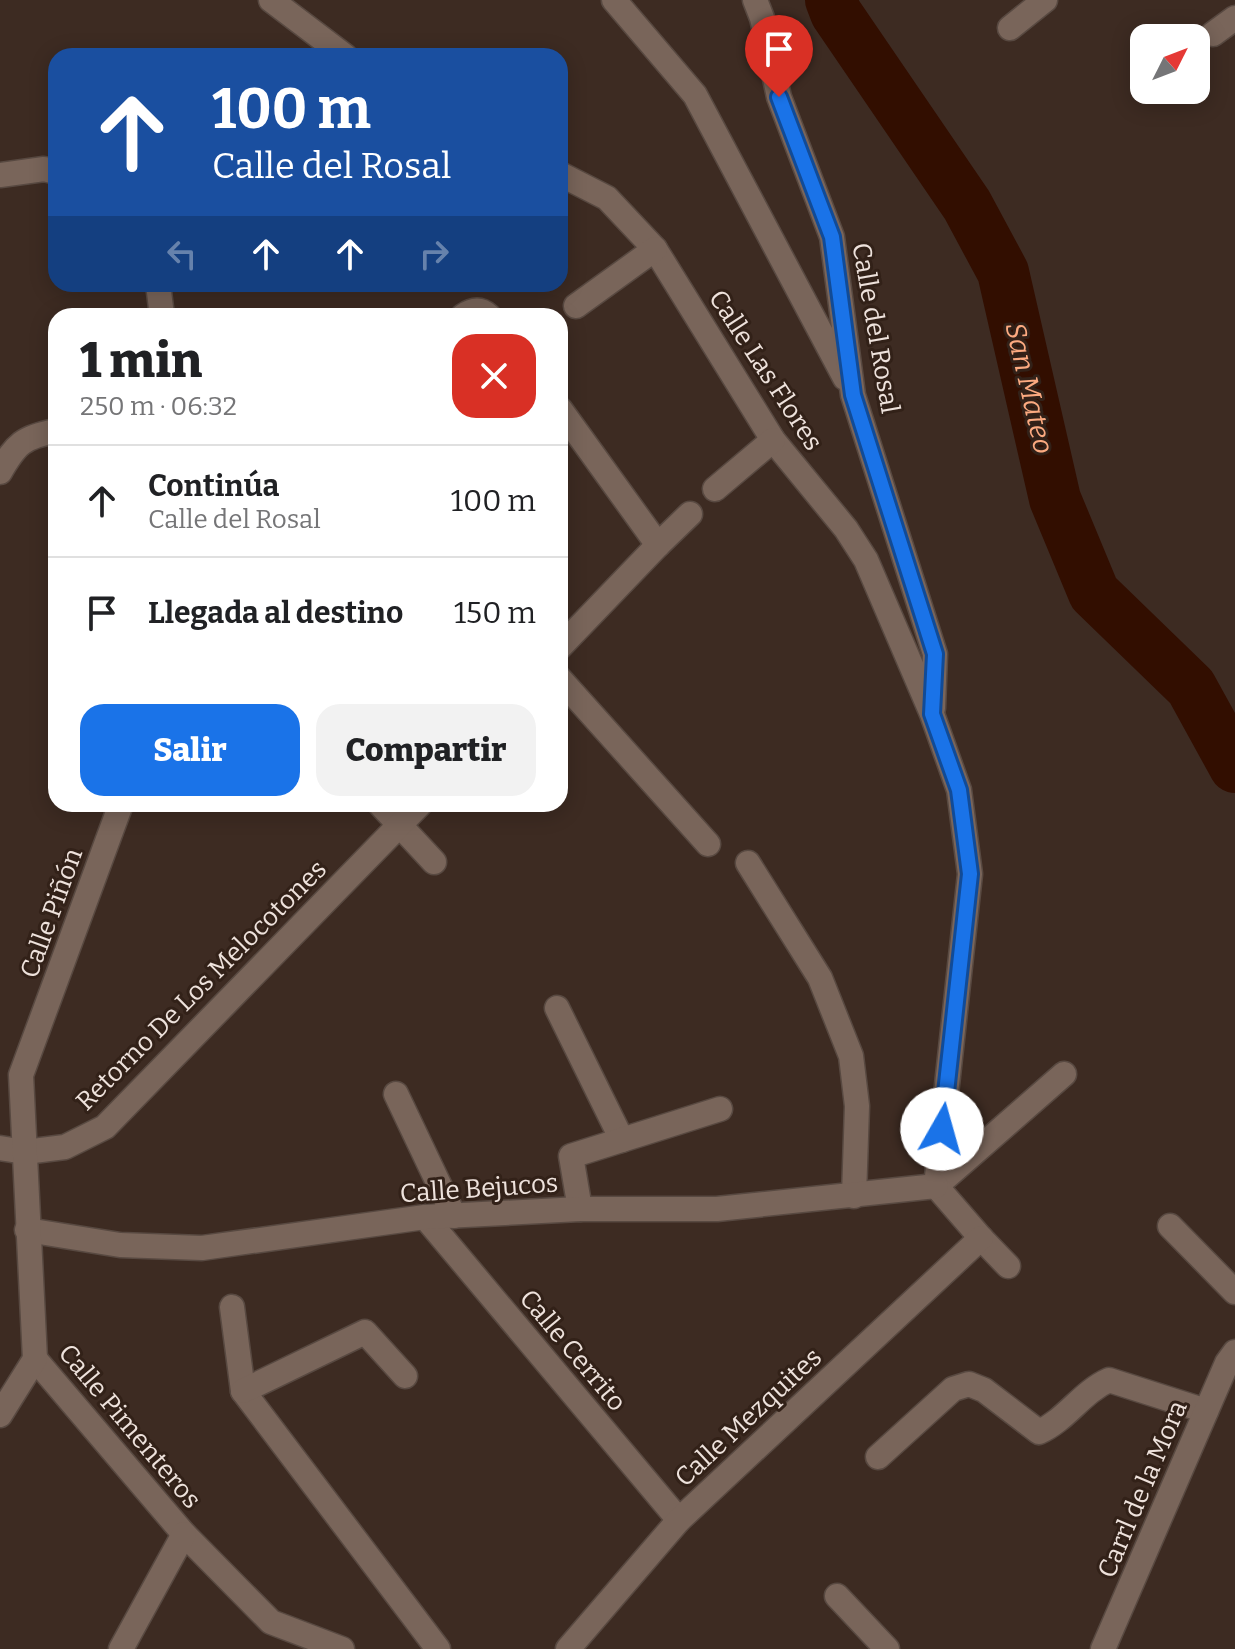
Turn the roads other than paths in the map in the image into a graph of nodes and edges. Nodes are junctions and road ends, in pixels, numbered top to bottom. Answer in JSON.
{"nodes":[{"id":1,"x":271,"y":0,"type":"edge"},
{"id":2,"x":614,"y":0,"type":"edge"},
{"id":3,"x":755,"y":0,"type":"edge"},
{"id":4,"x":1045,"y":0,"type":"edge"},
{"id":5,"x":1235,"y":18,"type":"edge"},
{"id":6,"x":1010,"y":28,"type":"dead end"},
{"id":7,"x":1213,"y":34,"type":"dead end"},
{"id":8,"x":334,"y":48,"type":"edge"},
{"id":9,"x":48,"y":170,"type":"edge"},
{"id":10,"x":0,"y":175,"type":"edge"},
{"id":11,"x":568,"y":178,"type":"edge"},
{"id":12,"x":655,"y":249,"type":"junction"},
{"id":13,"x":576,"y":306,"type":"dead end"},
{"id":14,"x":853,"y":395,"type":"junction"},
{"id":15,"x":48,"y":433,"type":"edge"},
{"id":16,"x":569,"y":439,"type":"edge"},
{"id":17,"x":773,"y":440,"type":"junction"},
{"id":18,"x":0,"y":472,"type":"edge"},
{"id":19,"x":715,"y":489,"type":"dead end"},
{"id":20,"x":690,"y":514,"type":"dead end"},
{"id":21,"x":658,"y":545,"type":"junction"},
{"id":22,"x":568,"y":639,"type":"edge"},
{"id":23,"x":568,"y":688,"type":"edge"},
{"id":24,"x":932,"y":714,"type":"junction"},
{"id":25,"x":118,"y":812,"type":"edge"},
{"id":26,"x":387,"y":812,"type":"edge"},
{"id":27,"x":413,"y":812,"type":"edge"},
{"id":28,"x":400,"y":826,"type":"junction"},
{"id":29,"x":708,"y":844,"type":"dead end"},
{"id":30,"x":434,"y":862,"type":"dead end"},
{"id":31,"x":748,"y":863,"type":"dead end"},
{"id":32,"x":557,"y":1008,"type":"dead end"},
{"id":33,"x":1064,"y":1074,"type":"dead end"},
{"id":34,"x":396,"y":1094,"type":"dead end"},
{"id":35,"x":720,"y":1109,"type":"dead end"},
{"id":36,"x":622,"y":1140,"type":"junction"},
{"id":37,"x":0,"y":1148,"type":"edge"},
{"id":38,"x":25,"y":1152,"type":"junction"},
{"id":39,"x":936,"y":1186,"type":"junction"},
{"id":40,"x":854,"y":1196,"type":"junction"},
{"id":41,"x":580,"y":1209,"type":"junction"},
{"id":42,"x":454,"y":1216,"type":"junction"},
{"id":43,"x":425,"y":1217,"type":"junction"},
{"id":44,"x":1170,"y":1226,"type":"dead end"},
{"id":45,"x":27,"y":1230,"type":"junction"},
{"id":46,"x":981,"y":1238,"type":"junction"},
{"id":47,"x":1008,"y":1266,"type":"dead end"},
{"id":48,"x":1235,"y":1292,"type":"edge"},
{"id":49,"x":232,"y":1307,"type":"dead end"},
{"id":50,"x":1235,"y":1352,"type":"edge"},
{"id":51,"x":35,"y":1359,"type":"junction"},
{"id":52,"x":405,"y":1376,"type":"dead end"},
{"id":53,"x":243,"y":1391,"type":"junction"},
{"id":54,"x":1206,"y":1411,"type":"junction"},
{"id":55,"x":0,"y":1415,"type":"edge"},
{"id":56,"x":878,"y":1457,"type":"dead end"},
{"id":57,"x":679,"y":1520,"type":"junction"},
{"id":58,"x":184,"y":1534,"type":"junction"},
{"id":59,"x":837,"y":1596,"type":"dead end"},
{"id":60,"x":271,"y":1622,"type":"junction"},
{"id":61,"x":121,"y":1649,"type":"edge"},
{"id":62,"x":278,"y":1649,"type":"edge"},
{"id":63,"x":342,"y":1649,"type":"edge"},
{"id":64,"x":438,"y":1649,"type":"edge"},
{"id":65,"x":568,"y":1649,"type":"edge"},
{"id":66,"x":887,"y":1649,"type":"edge"},
{"id":67,"x":1103,"y":1649,"type":"edge"}],
"edges":[{"from":1,"to":8,"type":"street"},
{"from":2,"to":14,"type":"street"},
{"from":3,"to":14,"type":"street","name":"Calle del Rosal"},
{"from":4,"to":6,"type":"street"},
{"from":5,"to":7,"type":"street"},
{"from":9,"to":10,"type":"street"},
{"from":11,"to":12,"type":"street","name":"Calle Las Flores"},
{"from":12,"to":13,"type":"street"},
{"from":12,"to":17,"type":"street","name":"Calle Las Flores"},
{"from":14,"to":24,"type":"street","name":"Calle del Rosal"},
{"from":15,"to":18,"type":"street"},
{"from":16,"to":21,"type":"street"},
{"from":17,"to":19,"type":"street"},
{"from":17,"to":24,"type":"street","name":"Calle Las Flores"},
{"from":20,"to":21,"type":"street"},
{"from":21,"to":22,"type":"street"},
{"from":23,"to":29,"type":"street"},
{"from":24,"to":39,"type":"street","name":"Calle Las Flores"},
{"from":25,"to":38,"type":"street","name":"Calle Piñón"},
{"from":26,"to":28,"type":"street"},
{"from":27,"to":28,"type":"street","name":"Retorno De Los Melocotones"},
{"from":28,"to":30,"type":"street"},
{"from":28,"to":38,"type":"street","name":"Retorno De Los Melocotones"},
{"from":31,"to":40,"type":"street"},
{"from":32,"to":36,"type":"street"},
{"from":33,"to":39,"type":"street"},
{"from":34,"to":42,"type":"street"},
{"from":35,"to":36,"type":"street"},
{"from":36,"to":41,"type":"street"},
{"from":37,"to":38,"type":"street","name":"Retorno De Los Melocotones"},
{"from":38,"to":45,"type":"street","name":"Calle Piñón"},
{"from":39,"to":40,"type":"street","name":"Calle Bejucos"},
{"from":39,"to":46,"type":"street"},
{"from":40,"to":41,"type":"street","name":"Calle Bejucos"},
{"from":41,"to":42,"type":"street","name":"Calle Bejucos"},
{"from":42,"to":43,"type":"street","name":"Calle Bejucos"},
{"from":43,"to":45,"type":"street","name":"Calle Bejucos"},
{"from":43,"to":57,"type":"street","name":"Calle Cerrito"},
{"from":44,"to":48,"type":"street"},
{"from":45,"to":51,"type":"street","name":"Calle Pimenteros"},
{"from":46,"to":47,"type":"street"},
{"from":46,"to":57,"type":"street","name":"Calle Mezquites"},
{"from":49,"to":53,"type":"street"},
{"from":50,"to":54,"type":"street","name":"Carrl de la Mora"},
{"from":51,"to":55,"type":"street"},
{"from":51,"to":58,"type":"street","name":"Calle Pimenteros"},
{"from":52,"to":53,"type":"street"},
{"from":53,"to":64,"type":"street"},
{"from":54,"to":56,"type":"street"},
{"from":54,"to":67,"type":"street","name":"Carrl de la Mora"},
{"from":57,"to":65,"type":"street","name":"Calle Mezquites"},
{"from":58,"to":60,"type":"street","name":"Calle Pimenteros"},
{"from":58,"to":61,"type":"street"},
{"from":59,"to":66,"type":"street"},
{"from":60,"to":62,"type":"street"},
{"from":60,"to":63,"type":"street","name":"Calle Pimenteros"}]}
